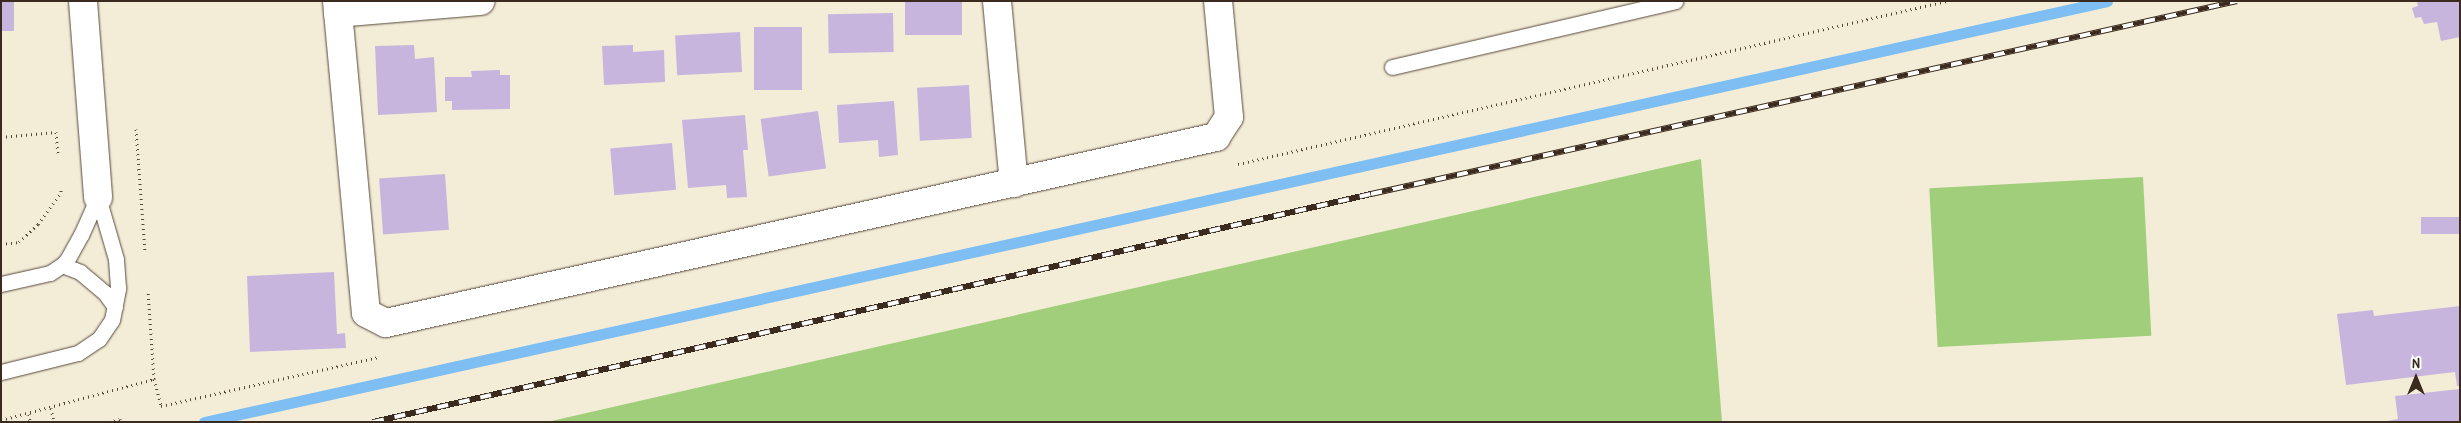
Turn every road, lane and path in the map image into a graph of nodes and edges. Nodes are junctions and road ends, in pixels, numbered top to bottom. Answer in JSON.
{"nodes":[{"id":1,"x":82,"y":1,"type":"edge"},
{"id":2,"x":480,"y":1,"type":"edge"},
{"id":3,"x":997,"y":1,"type":"edge"},
{"id":4,"x":1218,"y":1,"type":"edge"},
{"id":5,"x":1675,"y":1,"type":"edge"},
{"id":6,"x":338,"y":7,"type":"edge"},
{"id":7,"x":1392,"y":67,"type":"dead end"},
{"id":8,"x":1,"y":137,"type":"edge"},
{"id":9,"x":58,"y":157,"type":"dead end"},
{"id":10,"x":61,"y":183,"type":"dead end"},
{"id":11,"x":1014,"y":183,"type":"junction"},
{"id":12,"x":98,"y":197,"type":"junction"},
{"id":13,"x":1,"y":244,"type":"edge"},
{"id":14,"x":62,"y":265,"type":"junction"},
{"id":15,"x":1,"y":284,"type":"edge"},
{"id":16,"x":115,"y":307,"type":"junction"},
{"id":17,"x":1,"y":372,"type":"edge"},
{"id":18,"x":51,"y":408,"type":"dead end"},
{"id":19,"x":29,"y":414,"type":"dead end"},
{"id":20,"x":30,"y":422,"type":"edge"},
{"id":21,"x":54,"y":422,"type":"edge"},
{"id":22,"x":109,"y":422,"type":"edge"},
{"id":23,"x":121,"y":422,"type":"edge"}],
"edges":[{"from":1,"to":12,"type":"street"},
{"from":2,"to":6,"type":"street"},
{"from":3,"to":11,"type":"street"},
{"from":4,"to":11,"type":"street"},
{"from":5,"to":7,"type":"lane"},
{"from":6,"to":11,"type":"street"},
{"from":8,"to":9,"type":"path"},
{"from":10,"to":13,"type":"path"},
{"from":12,"to":14,"type":"lane"},
{"from":12,"to":16,"type":"lane"},
{"from":14,"to":15,"type":"lane"},
{"from":14,"to":16,"type":"lane"},
{"from":16,"to":17,"type":"lane"},
{"from":18,"to":21,"type":"path"},
{"from":19,"to":20,"type":"path"},
{"from":22,"to":23,"type":"path"}]}
